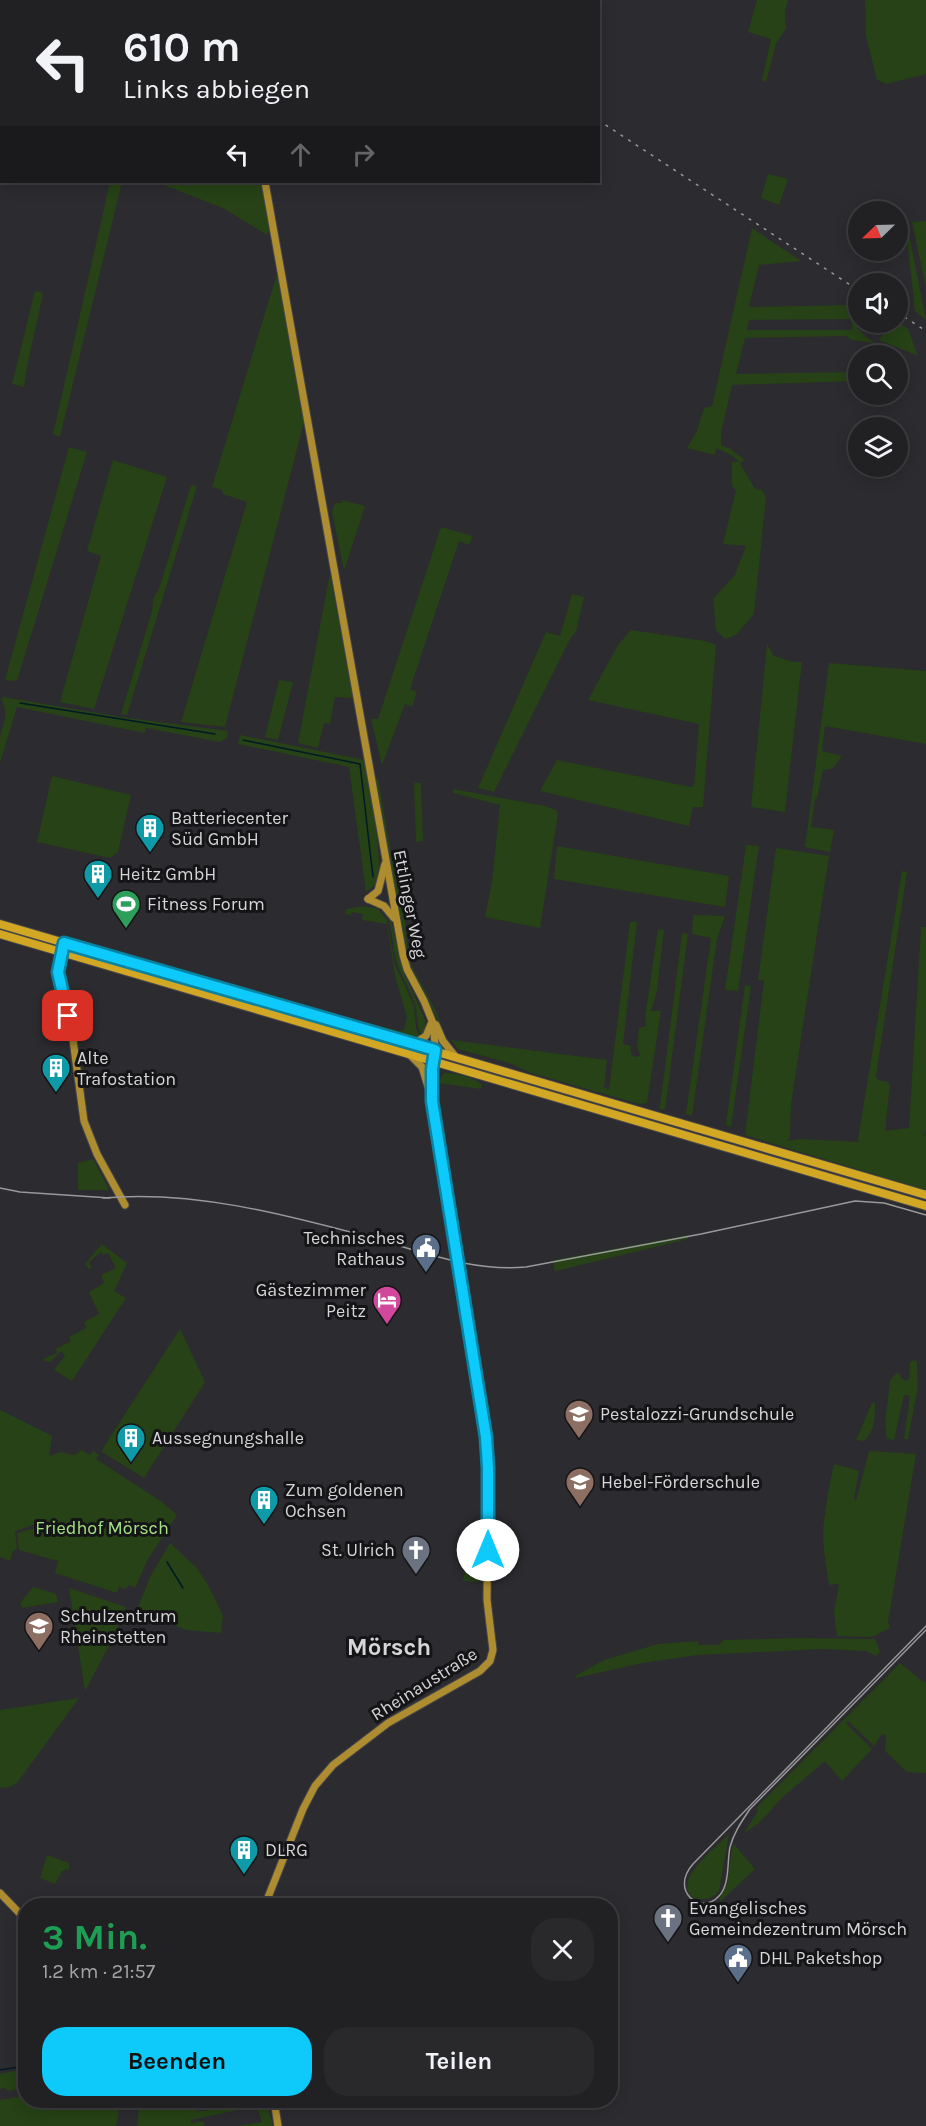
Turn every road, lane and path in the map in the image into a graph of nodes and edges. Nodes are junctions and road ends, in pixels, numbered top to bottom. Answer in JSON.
{"nodes":[{"id":1,"x":265,"y":183,"type":"edge"},
{"id":2,"x":386,"y":859,"type":"junction"},
{"id":3,"x":396,"y":920,"type":"junction"},
{"id":4,"x":0,"y":924,"type":"edge"},
{"id":5,"x":0,"y":934,"type":"edge"},
{"id":6,"x":64,"y":943,"type":"junction"},
{"id":7,"x":63,"y":953,"type":"junction"},
{"id":8,"x":429,"y":1012,"type":"junction"},
{"id":9,"x":413,"y":1044,"type":"junction"},
{"id":10,"x":435,"y":1050,"type":"junction"},
{"id":11,"x":409,"y":1054,"type":"junction"},
{"id":12,"x":455,"y":1056,"type":"junction"},
{"id":13,"x":433,"y":1061,"type":"junction"},
{"id":14,"x":432,"y":1101,"type":"junction"},
{"id":15,"x":926,"y":1195,"type":"edge"},
{"id":16,"x":125,"y":1205,"type":"dead end"},
{"id":17,"x":926,"y":1206,"type":"edge"},
{"id":18,"x":0,"y":1893,"type":"edge"},
{"id":19,"x":268,"y":1898,"type":"edge"},
{"id":20,"x":18,"y":1912,"type":"edge"},
{"id":21,"x":273,"y":2108,"type":"edge"},
{"id":22,"x":275,"y":2108,"type":"edge"},
{"id":23,"x":275,"y":2112,"type":"junction"},
{"id":24,"x":278,"y":2126,"type":"edge"}],
"edges":[{"from":1,"to":2,"type":"street","name":"Ettlinger Weg"},
{"from":2,"to":3,"type":"street","name":"Ettlinger Weg"},
{"from":2,"to":3,"type":"street"},
{"from":3,"to":8,"type":"street","name":"Ettlinger Weg"},
{"from":4,"to":6,"type":"main road"},
{"from":5,"to":7,"type":"main road"},
{"from":6,"to":7,"type":"street"},
{"from":6,"to":9,"type":"main road"},
{"from":7,"to":11,"type":"main road"},
{"from":7,"to":16,"type":"street"},
{"from":8,"to":9,"type":"street"},
{"from":8,"to":10,"type":"street","name":"Ettlinger Weg"},
{"from":8,"to":12,"type":"street"},
{"from":9,"to":10,"type":"main road"},
{"from":10,"to":12,"type":"main road"},
{"from":10,"to":13,"type":"street","name":"Ettlinger Weg"},
{"from":11,"to":13,"type":"main road"},
{"from":11,"to":14,"type":"street"},
{"from":12,"to":15,"type":"main road"},
{"from":13,"to":14,"type":"street","name":"Rheinaustraße"},
{"from":13,"to":17,"type":"main road"},
{"from":14,"to":19,"type":"street","name":"Rheinaustraße"},
{"from":18,"to":20,"type":"street"},
{"from":21,"to":23,"type":"street"},
{"from":22,"to":23,"type":"street"},
{"from":23,"to":24,"type":"street"}]}
